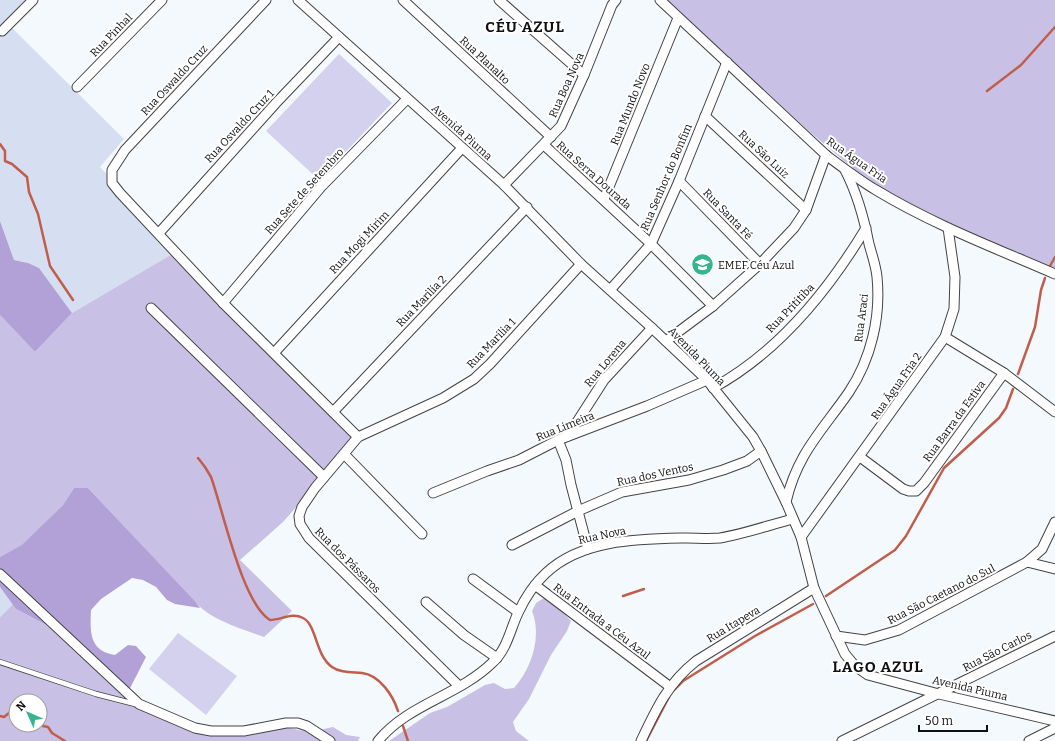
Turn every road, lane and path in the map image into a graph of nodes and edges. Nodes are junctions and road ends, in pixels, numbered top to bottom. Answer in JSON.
{"nodes":[{"id":1,"x":34,"y":0,"type":"edge"},
{"id":2,"x":162,"y":0,"type":"edge"},
{"id":3,"x":266,"y":0,"type":"edge"},
{"id":4,"x":298,"y":0,"type":"edge"},
{"id":5,"x":403,"y":0,"type":"edge"},
{"id":6,"x":499,"y":0,"type":"edge"},
{"id":7,"x":660,"y":0,"type":"edge"},
{"id":8,"x":611,"y":2,"type":"edge"},
{"id":9,"x":678,"y":18,"type":"junction"},
{"id":10,"x":2,"y":31,"type":"dead end"},
{"id":11,"x":339,"y":37,"type":"junction"},
{"id":12,"x":727,"y":62,"type":"junction"},
{"id":13,"x":584,"y":75,"type":"junction"},
{"id":14,"x":77,"y":87,"type":"dead end"},
{"id":15,"x":407,"y":99,"type":"junction"},
{"id":16,"x":705,"y":116,"type":"junction"},
{"id":17,"x":551,"y":137,"type":"junction"},
{"id":18,"x":544,"y":145,"type":"junction"},
{"id":19,"x":462,"y":148,"type":"junction"},
{"id":20,"x":826,"y":155,"type":"junction"},
{"id":21,"x":844,"y":168,"type":"junction"},
{"id":22,"x":679,"y":181,"type":"junction"},
{"id":23,"x":504,"y":185,"type":"junction"},
{"id":24,"x":604,"y":199,"type":"junction"},
{"id":25,"x":527,"y":207,"type":"junction"},
{"id":26,"x":806,"y":210,"type":"junction"},
{"id":27,"x":866,"y":228,"type":"junction"},
{"id":28,"x":948,"y":228,"type":"junction"},
{"id":29,"x":159,"y":233,"type":"junction"},
{"id":30,"x":651,"y":244,"type":"junction"},
{"id":31,"x":581,"y":264,"type":"junction"},
{"id":32,"x":760,"y":264,"type":"junction"},
{"id":33,"x":1055,"y":274,"type":"edge"},
{"id":34,"x":610,"y":290,"type":"junction"},
{"id":35,"x":223,"y":303,"type":"junction"},
{"id":36,"x":713,"y":306,"type":"junction"},
{"id":37,"x":151,"y":308,"type":"dead end"},
{"id":38,"x":652,"y":328,"type":"junction"},
{"id":39,"x":945,"y":337,"type":"junction"},
{"id":40,"x":666,"y":341,"type":"junction"},
{"id":41,"x":274,"y":353,"type":"junction"},
{"id":42,"x":1004,"y":373,"type":"junction"},
{"id":43,"x":707,"y":380,"type":"junction"},
{"id":44,"x":713,"y":388,"type":"junction"},
{"id":45,"x":333,"y":412,"type":"junction"},
{"id":46,"x":1055,"y":412,"type":"edge"},
{"id":47,"x":568,"y":436,"type":"junction"},
{"id":48,"x":358,"y":438,"type":"junction"},
{"id":49,"x":558,"y":440,"type":"junction"},
{"id":50,"x":761,"y":450,"type":"junction"},
{"id":51,"x":344,"y":454,"type":"junction"},
{"id":52,"x":860,"y":457,"type":"junction"},
{"id":53,"x":324,"y":477,"type":"junction"},
{"id":54,"x":433,"y":493,"type":"dead end"},
{"id":55,"x":786,"y":502,"type":"junction"},
{"id":56,"x":578,"y":512,"type":"junction"},
{"id":57,"x":793,"y":519,"type":"junction"},
{"id":58,"x":1055,"y":522,"type":"edge"},
{"id":59,"x":422,"y":534,"type":"dead end"},
{"id":60,"x":801,"y":537,"type":"junction"},
{"id":61,"x":512,"y":544,"type":"dead end"},
{"id":62,"x":588,"y":549,"type":"junction"},
{"id":63,"x":1027,"y":562,"type":"junction"},
{"id":64,"x":1055,"y":569,"type":"edge"},
{"id":65,"x":0,"y":574,"type":"edge"},
{"id":66,"x":473,"y":579,"type":"dead end"},
{"id":67,"x":534,"y":585,"type":"junction"},
{"id":68,"x":814,"y":588,"type":"junction"},
{"id":69,"x":426,"y":602,"type":"dead end"},
{"id":70,"x":518,"y":612,"type":"junction"},
{"id":71,"x":836,"y":636,"type":"junction"},
{"id":72,"x":1055,"y":636,"type":"edge"},
{"id":73,"x":497,"y":658,"type":"junction"},
{"id":74,"x":0,"y":662,"type":"edge"},
{"id":75,"x":459,"y":686,"type":"junction"},
{"id":76,"x":669,"y":686,"type":"junction"},
{"id":77,"x":939,"y":694,"type":"junction"},
{"id":78,"x":139,"y":704,"type":"junction"},
{"id":79,"x":1055,"y":721,"type":"edge"},
{"id":80,"x":1055,"y":728,"type":"edge"},
{"id":81,"x":330,"y":741,"type":"edge"},
{"id":82,"x":378,"y":741,"type":"edge"},
{"id":83,"x":641,"y":741,"type":"edge"},
{"id":84,"x":842,"y":741,"type":"edge"},
{"id":85,"x":1029,"y":741,"type":"edge"}],
"edges":[{"from":1,"to":10,"type":"street"},
{"from":2,"to":14,"type":"street","name":"Rua Pinhal"},
{"from":3,"to":29,"type":"street","name":"Rua Oswaldo Cruz"},
{"from":4,"to":11,"type":"street","name":"Avenida Piuma"},
{"from":5,"to":17,"type":"street","name":"Rua Planalto"},
{"from":6,"to":13,"type":"street"},
{"from":7,"to":9,"type":"street","name":"Rua Água Fria"},
{"from":8,"to":13,"type":"street","name":"Rua Boa Nova"},
{"from":9,"to":12,"type":"street","name":"Rua Água Fria"},
{"from":9,"to":24,"type":"street","name":"Rua Mundo Novo"},
{"from":11,"to":15,"type":"street","name":"Avenida Piuma"},
{"from":11,"to":29,"type":"street","name":"Rua Osvaldo Cruz 1"},
{"from":12,"to":16,"type":"street","name":"Rua Senhor do Bonfim"},
{"from":12,"to":20,"type":"street","name":"Rua Água Fria"},
{"from":13,"to":17,"type":"street","name":"Rua Boa Nova"},
{"from":15,"to":19,"type":"street","name":"Avenida Piuma"},
{"from":15,"to":35,"type":"street","name":"Rua Sete de Setembro"},
{"from":16,"to":22,"type":"street","name":"Rua Senhor do Bonfim"},
{"from":16,"to":26,"type":"street","name":"Rua São Luiz"},
{"from":17,"to":18,"type":"street","name":"Rua Boa Nova"},
{"from":18,"to":23,"type":"street","name":"Rua Boa Nova"},
{"from":18,"to":24,"type":"street","name":"Rua Serra Dourada"},
{"from":19,"to":23,"type":"street","name":"Avenida Piuma"},
{"from":19,"to":41,"type":"street","name":"Rua Mogi Mirim"},
{"from":20,"to":21,"type":"street","name":"Rua Água Fria"},
{"from":20,"to":26,"type":"street"},
{"from":21,"to":27,"type":"street","name":"Rua Araci"},
{"from":21,"to":28,"type":"street","name":"Rua Água Fria"},
{"from":22,"to":30,"type":"street","name":"Rua Senhor do Bonfim"},
{"from":22,"to":32,"type":"street","name":"Rua Santa Fé"},
{"from":23,"to":25,"type":"street","name":"Avenida Piuma"},
{"from":24,"to":30,"type":"street","name":"Rua Serra Dourada"},
{"from":25,"to":31,"type":"street","name":"Avenida Piuma"},
{"from":25,"to":45,"type":"street","name":"Rua Marilia 2"},
{"from":26,"to":32,"type":"street"},
{"from":27,"to":44,"type":"street","name":"Rua Prititiba"},
{"from":27,"to":55,"type":"street","name":"Rua Araci"},
{"from":28,"to":33,"type":"street","name":"Rua Água Fria"},
{"from":28,"to":39,"type":"street","name":"Rua Água Fria 2"},
{"from":29,"to":35,"type":"street"},
{"from":30,"to":34,"type":"street","name":"Rua Senhor do Bonfim"},
{"from":30,"to":36,"type":"street","name":"Rua Serra Dourada"},
{"from":31,"to":34,"type":"street","name":"Avenida Piuma"},
{"from":31,"to":48,"type":"street","name":"Rua Marilia 1"},
{"from":32,"to":36,"type":"street"},
{"from":34,"to":38,"type":"street","name":"Avenida Piuma"},
{"from":35,"to":41,"type":"street"},
{"from":36,"to":40,"type":"street"},
{"from":37,"to":53,"type":"street"},
{"from":38,"to":40,"type":"street","name":"Avenida Piuma"},
{"from":38,"to":47,"type":"street","name":"Rua Lorena"},
{"from":39,"to":42,"type":"street"},
{"from":39,"to":52,"type":"street","name":"Rua Água Fria 2"},
{"from":40,"to":43,"type":"street","name":"Avenida Piuma"},
{"from":41,"to":45,"type":"street"},
{"from":42,"to":46,"type":"street"},
{"from":42,"to":52,"type":"street","name":"Rua Barra da Estiva"},
{"from":43,"to":44,"type":"street","name":"Avenida Piuma"},
{"from":43,"to":47,"type":"street","name":"Rua Limeira"},
{"from":44,"to":50,"type":"street","name":"Avenida Piuma"},
{"from":45,"to":48,"type":"street"},
{"from":47,"to":49,"type":"street","name":"Rua Limeira"},
{"from":48,"to":51,"type":"street","name":"Rua dos Pássaros"},
{"from":49,"to":54,"type":"street","name":"Rua Limeira"},
{"from":49,"to":56,"type":"street"},
{"from":50,"to":55,"type":"street","name":"Avenida Piuma"},
{"from":50,"to":56,"type":"street","name":"Rua dos Ventos"},
{"from":51,"to":53,"type":"street","name":"Rua dos Pássaros"},
{"from":51,"to":59,"type":"street"},
{"from":52,"to":60,"type":"street","name":"Rua Água Fria 2"},
{"from":53,"to":75,"type":"street","name":"Rua dos Pássaros"},
{"from":55,"to":57,"type":"street","name":"Avenida Piuma"},
{"from":56,"to":61,"type":"street","name":"Rua dos Ventos"},
{"from":56,"to":62,"type":"street"},
{"from":57,"to":60,"type":"street","name":"Avenida Piuma"},
{"from":57,"to":62,"type":"street","name":"Rua Nova"},
{"from":58,"to":63,"type":"street","name":"Rua São Caetano do Sul"},
{"from":60,"to":68,"type":"street","name":"Avenida Piuma"},
{"from":62,"to":67,"type":"street","name":"Rua Nova"},
{"from":63,"to":64,"type":"street"},
{"from":63,"to":71,"type":"street","name":"Rua São Caetano do Sul"},
{"from":65,"to":78,"type":"street"},
{"from":66,"to":70,"type":"street"},
{"from":67,"to":70,"type":"street","name":"Rua Nova"},
{"from":67,"to":76,"type":"street","name":"Rua Entrada a Céu Azul"},
{"from":68,"to":71,"type":"street","name":"Avenida Piuma"},
{"from":68,"to":76,"type":"street","name":"Rua Itapeva"},
{"from":69,"to":73,"type":"street"},
{"from":70,"to":73,"type":"street","name":"Rua Nova"},
{"from":71,"to":77,"type":"street","name":"Avenida Piuma"},
{"from":72,"to":77,"type":"street","name":"Rua São Carlos"},
{"from":73,"to":75,"type":"street","name":"Rua Nova"},
{"from":74,"to":78,"type":"lane"},
{"from":75,"to":82,"type":"street","name":"Rua Nova"},
{"from":76,"to":83,"type":"street","name":"Rua Itapeva"},
{"from":77,"to":79,"type":"street","name":"Avenida Piuma"},
{"from":77,"to":84,"type":"street","name":"Rua São Carlos"},
{"from":78,"to":81,"type":"street"},
{"from":80,"to":85,"type":"street"}]}
